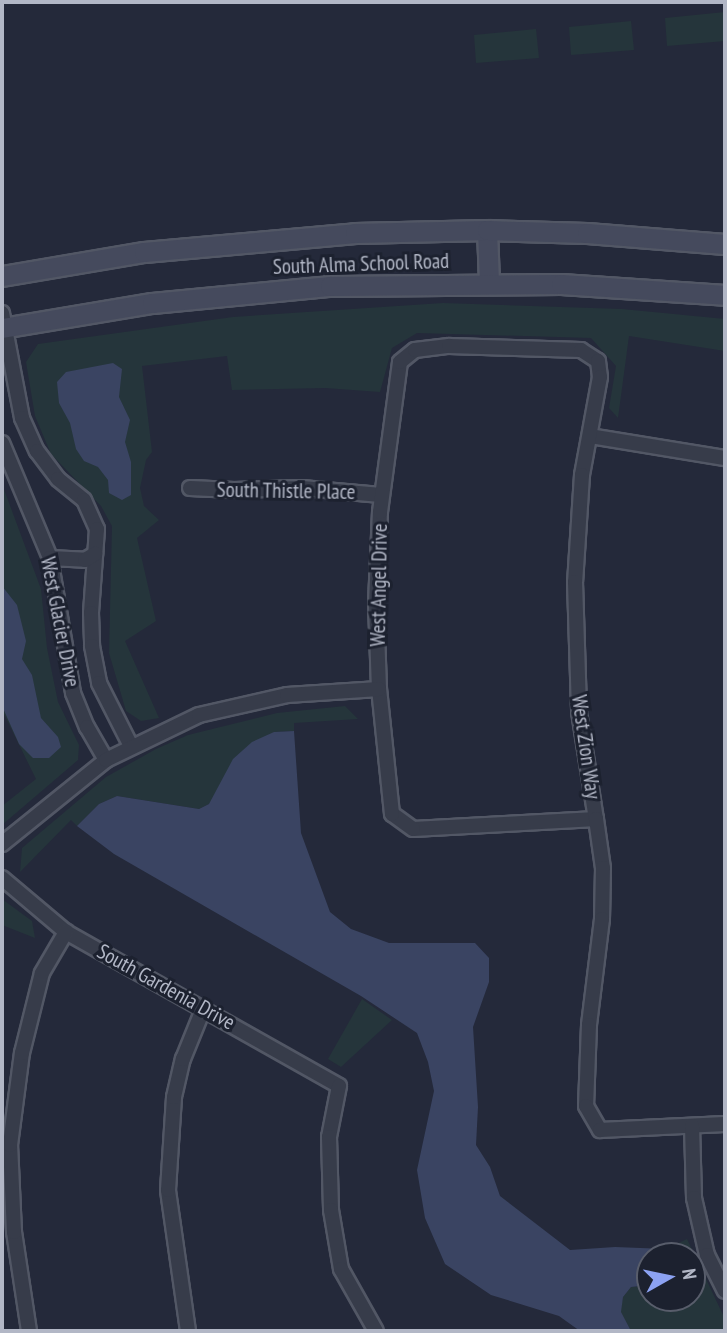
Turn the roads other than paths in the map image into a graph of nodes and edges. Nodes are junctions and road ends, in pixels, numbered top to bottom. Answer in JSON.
{"nodes":[{"id":1,"x":487,"y":230,"type":"junction"},
{"id":2,"x":725,"y":244,"type":"edge"},
{"id":3,"x":2,"y":276,"type":"edge"},
{"id":4,"x":489,"y":282,"type":"junction"},
{"id":5,"x":725,"y":295,"type":"edge"},
{"id":6,"x":3,"y":323,"type":"edge"},
{"id":7,"x":415,"y":350,"type":"joint"},
{"id":8,"x":590,"y":436,"type":"junction"},
{"id":9,"x":2,"y":443,"type":"edge"},
{"id":10,"x":725,"y":458,"type":"edge"},
{"id":11,"x":190,"y":488,"type":"dead end"},
{"id":12,"x":381,"y":495,"type":"junction"},
{"id":13,"x":95,"y":554,"type":"junction"},
{"id":14,"x":50,"y":558,"type":"junction"},
{"id":15,"x":379,"y":689,"type":"junction"},
{"id":16,"x":131,"y":746,"type":"junction"},
{"id":17,"x":106,"y":760,"type":"junction"},
{"id":18,"x":596,"y":819,"type":"junction"},
{"id":19,"x":2,"y":844,"type":"edge"},
{"id":20,"x":2,"y":878,"type":"edge"},
{"id":21,"x":66,"y":932,"type":"junction"},
{"id":22,"x":204,"y":1007,"type":"junction"},
{"id":23,"x":725,"y":1124,"type":"edge"},
{"id":24,"x":692,"y":1126,"type":"junction"},
{"id":25,"x":725,"y":1291,"type":"edge"},
{"id":26,"x":29,"y":1331,"type":"edge"},
{"id":27,"x":188,"y":1331,"type":"edge"},
{"id":28,"x":376,"y":1331,"type":"edge"}],
"edges":[{"from":1,"to":2,"type":"main road","name":"South Alma School Road"},
{"from":1,"to":3,"type":"main road","name":"South Alma School Road"},
{"from":1,"to":4,"type":"main road"},
{"from":4,"to":5,"type":"main road","name":"South Alma School Road"},
{"from":4,"to":6,"type":"main road","name":"South Alma School Road"},
{"from":6,"to":13,"type":"street","name":"West Glacier Drive"},
{"from":7,"to":8,"type":"street","name":"West Zion Way"},
{"from":7,"to":12,"type":"street","name":"West Angel Drive"},
{"from":8,"to":10,"type":"street"},
{"from":8,"to":18,"type":"street","name":"West Zion Way"},
{"from":9,"to":14,"type":"street","name":"West Glacier Drive"},
{"from":11,"to":12,"type":"street","name":"South Thistle Place"},
{"from":12,"to":15,"type":"street","name":"West Angel Drive"},
{"from":13,"to":14,"type":"street"},
{"from":13,"to":16,"type":"street","name":"West Glacier Drive"},
{"from":14,"to":17,"type":"street","name":"West Glacier Drive"},
{"from":15,"to":16,"type":"street"},
{"from":15,"to":18,"type":"street","name":"West Angel Drive"},
{"from":16,"to":17,"type":"street"},
{"from":17,"to":19,"type":"street"},
{"from":18,"to":24,"type":"street","name":"West Zion Way"},
{"from":20,"to":21,"type":"street","name":"South Gardenia Drive"},
{"from":21,"to":22,"type":"street","name":"South Gardenia Drive"},
{"from":21,"to":26,"type":"street"},
{"from":22,"to":27,"type":"street"},
{"from":22,"to":28,"type":"street","name":"South Gardenia Drive"},
{"from":23,"to":24,"type":"street"},
{"from":24,"to":25,"type":"street"}]}
